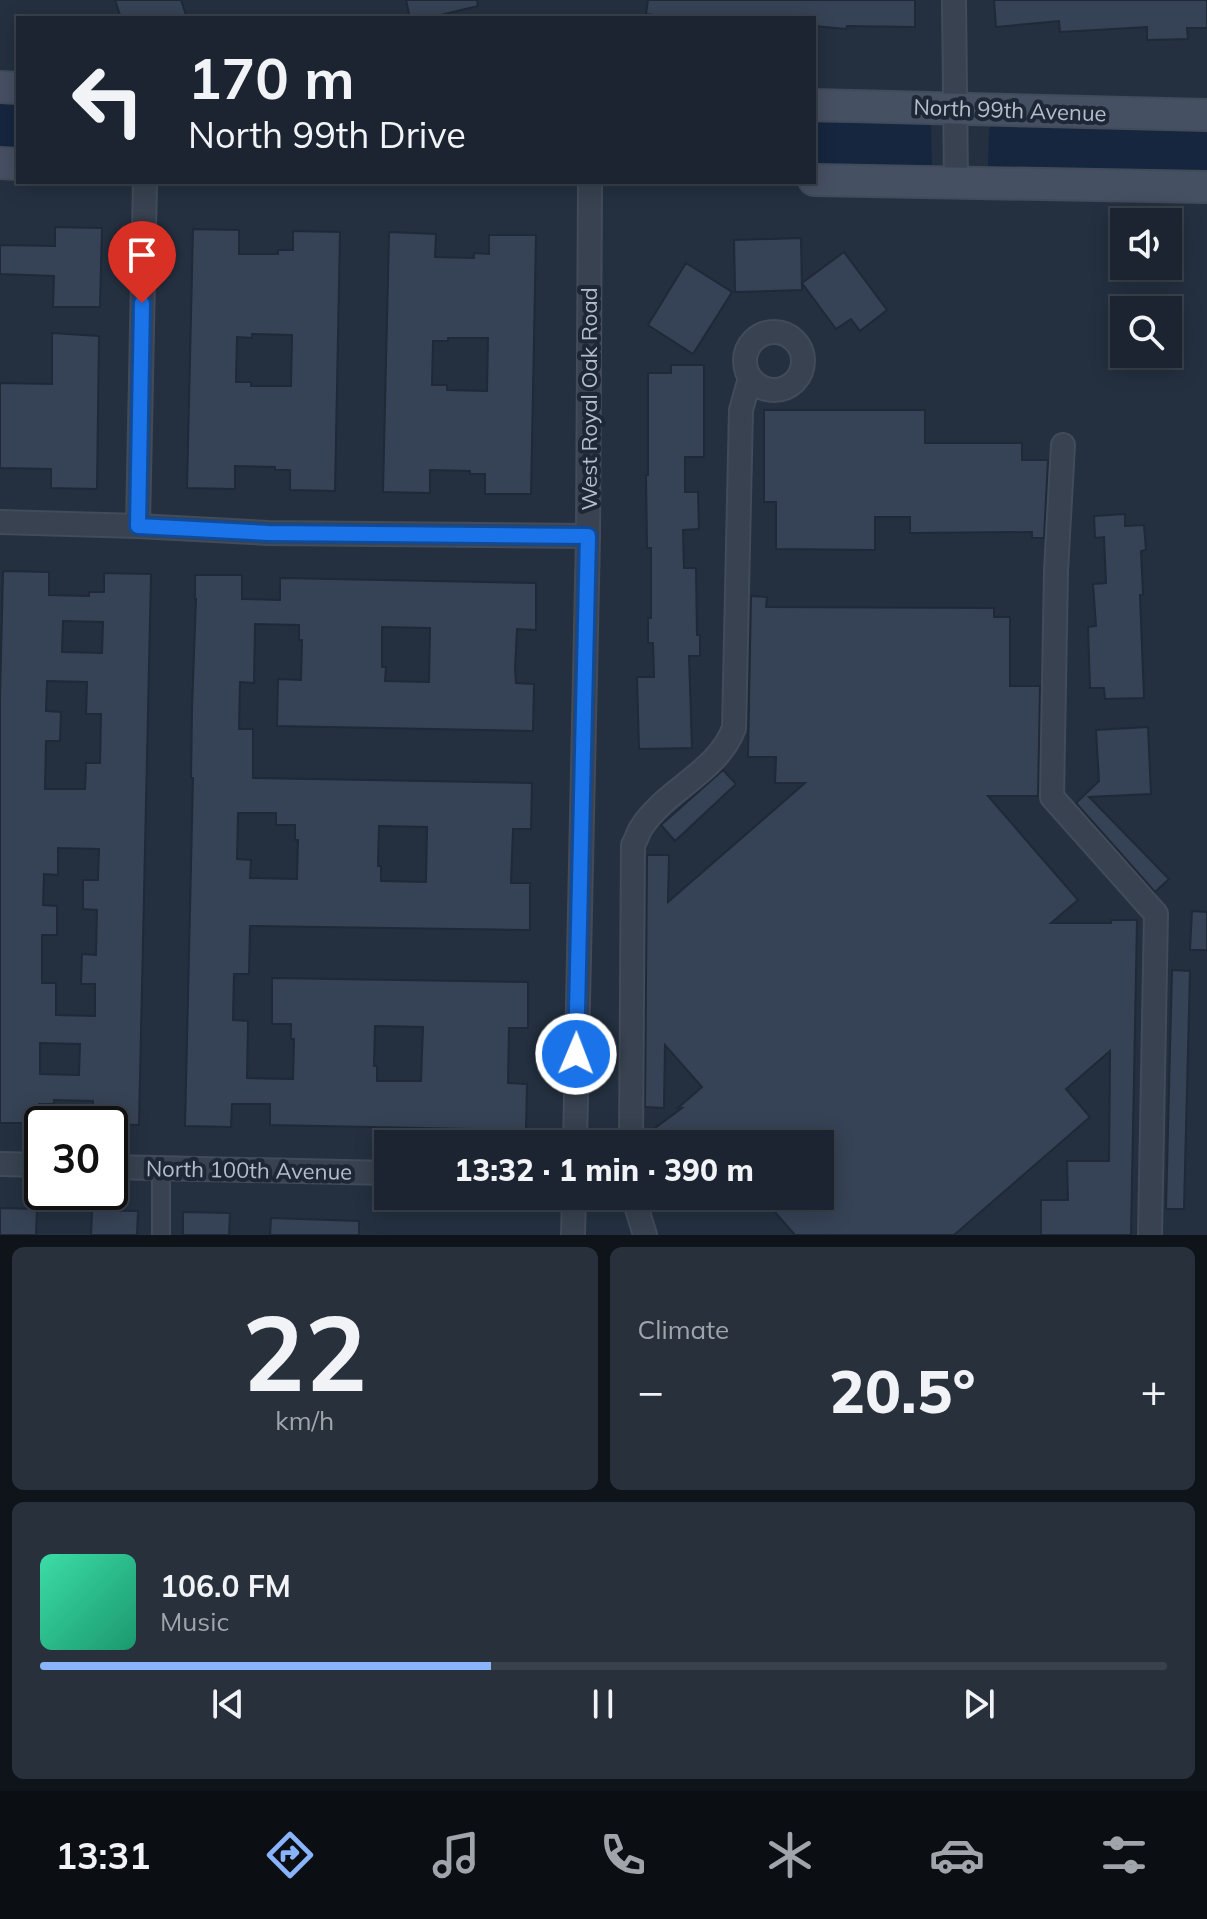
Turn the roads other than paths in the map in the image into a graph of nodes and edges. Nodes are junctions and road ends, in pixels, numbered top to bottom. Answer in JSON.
{"nodes":[{"id":1,"x":954,"y":0,"type":"edge"},
{"id":2,"x":816,"y":105,"type":"edge"},
{"id":3,"x":955,"y":108,"type":"junction"},
{"id":4,"x":1207,"y":115,"type":"edge"},
{"id":5,"x":816,"y":180,"type":"edge"},
{"id":6,"x":956,"y":182,"type":"junction"},
{"id":7,"x":145,"y":184,"type":"edge"},
{"id":8,"x":590,"y":184,"type":"edge"},
{"id":9,"x":1207,"y":187,"type":"edge"},
{"id":10,"x":750,"y":378,"type":"dead end"},
{"id":11,"x":1063,"y":445,"type":"dead end"},
{"id":12,"x":0,"y":522,"type":"edge"},
{"id":13,"x":138,"y":526,"type":"junction"},
{"id":14,"x":588,"y":536,"type":"junction"},
{"id":15,"x":575,"y":1130,"type":"edge"},
{"id":16,"x":631,"y":1130,"type":"edge"},
{"id":17,"x":0,"y":1164,"type":"edge"},
{"id":18,"x":24,"y":1165,"type":"edge"},
{"id":19,"x":128,"y":1167,"type":"edge"},
{"id":20,"x":161,"y":1168,"type":"junction"},
{"id":21,"x":374,"y":1173,"type":"edge"},
{"id":22,"x":574,"y":1210,"type":"edge"},
{"id":23,"x":637,"y":1210,"type":"edge"},
{"id":24,"x":161,"y":1235,"type":"edge"},
{"id":25,"x":573,"y":1235,"type":"edge"},
{"id":26,"x":645,"y":1235,"type":"edge"},
{"id":27,"x":1150,"y":1235,"type":"edge"}],
"edges":[{"from":1,"to":3,"type":"street"},
{"from":2,"to":3,"type":"main road","name":"North 99th Avenue"},
{"from":3,"to":4,"type":"main road","name":"North 99th Avenue"},
{"from":3,"to":6,"type":"street"},
{"from":5,"to":6,"type":"main road"},
{"from":6,"to":9,"type":"main road"},
{"from":7,"to":13,"type":"street"},
{"from":8,"to":14,"type":"street","name":"West Royal Oak Road"},
{"from":10,"to":16,"type":"street"},
{"from":11,"to":27,"type":"street"},
{"from":12,"to":13,"type":"street"},
{"from":13,"to":14,"type":"street"},
{"from":14,"to":15,"type":"street","name":"West Royal Oak Road"},
{"from":17,"to":18,"type":"street"},
{"from":19,"to":20,"type":"street","name":"North 100th Avenue"},
{"from":20,"to":21,"type":"street","name":"North 100th Avenue"},
{"from":20,"to":24,"type":"street"},
{"from":22,"to":25,"type":"street"},
{"from":23,"to":26,"type":"street"}]}
